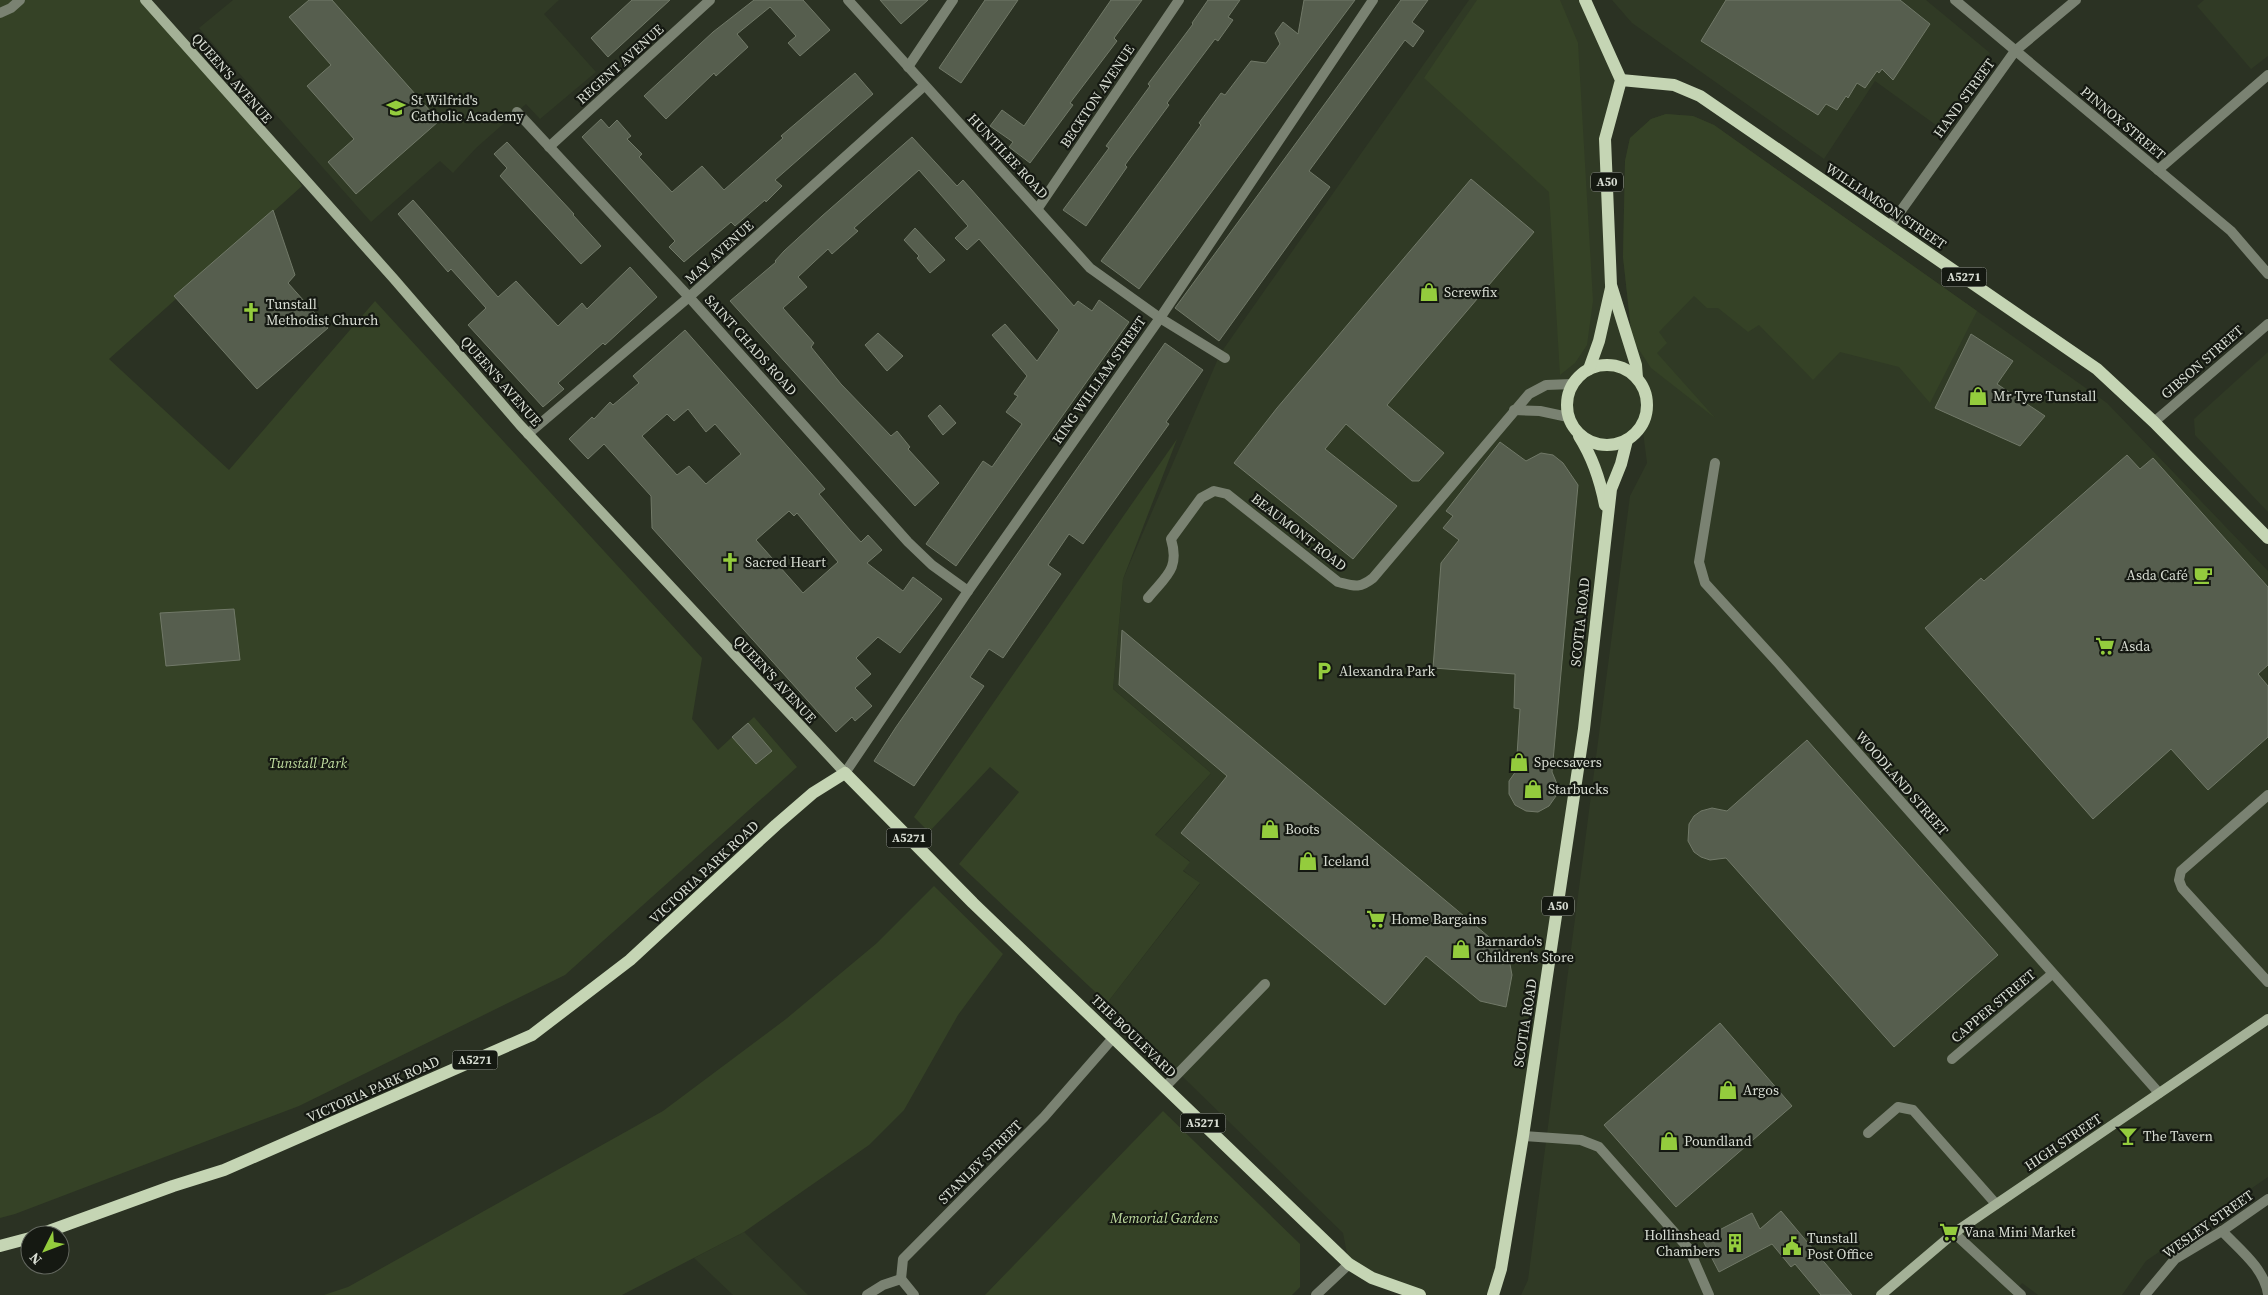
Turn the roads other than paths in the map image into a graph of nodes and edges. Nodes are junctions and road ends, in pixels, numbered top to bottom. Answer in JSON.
{"nodes":[{"id":1,"x":20,"y":0,"type":"edge"},
{"id":2,"x":145,"y":0,"type":"edge"},
{"id":3,"x":710,"y":0,"type":"edge"},
{"id":4,"x":848,"y":0,"type":"edge"},
{"id":5,"x":953,"y":0,"type":"edge"},
{"id":6,"x":1179,"y":0,"type":"edge"},
{"id":7,"x":1373,"y":0,"type":"edge"},
{"id":8,"x":1586,"y":0,"type":"edge"},
{"id":9,"x":1955,"y":0,"type":"edge"},
{"id":10,"x":2076,"y":0,"type":"edge"},
{"id":11,"x":0,"y":13,"type":"edge"},
{"id":12,"x":2015,"y":51,"type":"junction"},
{"id":13,"x":908,"y":67,"type":"junction"},
{"id":14,"x":2268,"y":75,"type":"edge"},
{"id":15,"x":1621,"y":80,"type":"junction"},
{"id":16,"x":924,"y":86,"type":"junction"},
{"id":17,"x":517,"y":112,"type":"dead end"},
{"id":18,"x":549,"y":147,"type":"junction"},
{"id":19,"x":2158,"y":170,"type":"junction"},
{"id":20,"x":1038,"y":208,"type":"junction"},
{"id":21,"x":1890,"y":226,"type":"junction"},
{"id":22,"x":2268,"y":274,"type":"edge"},
{"id":23,"x":1612,"y":285,"type":"junction"},
{"id":24,"x":689,"y":297,"type":"junction"},
{"id":25,"x":1160,"y":318,"type":"junction"},
{"id":26,"x":2268,"y":324,"type":"edge"},
{"id":27,"x":1225,"y":358,"type":"dead end"},
{"id":28,"x":1589,"y":369,"type":"junction"},
{"id":29,"x":1637,"y":378,"type":"junction"},
{"id":30,"x":1572,"y":384,"type":"junction"},
{"id":31,"x":1514,"y":410,"type":"junction"},
{"id":32,"x":1568,"y":417,"type":"junction"},
{"id":33,"x":2154,"y":422,"type":"junction"},
{"id":34,"x":1575,"y":430,"type":"junction"},
{"id":35,"x":528,"y":434,"type":"junction"},
{"id":36,"x":1627,"y":440,"type":"junction"},
{"id":37,"x":1715,"y":462,"type":"dead end"},
{"id":38,"x":1607,"y":515,"type":"junction"},
{"id":39,"x":2268,"y":538,"type":"edge"},
{"id":40,"x":968,"y":591,"type":"junction"},
{"id":41,"x":1148,"y":598,"type":"dead end"},
{"id":42,"x":845,"y":773,"type":"junction"},
{"id":43,"x":2268,"y":796,"type":"edge"},
{"id":44,"x":2052,"y":974,"type":"junction"},
{"id":45,"x":2268,"y":982,"type":"edge"},
{"id":46,"x":1265,"y":984,"type":"dead end"},
{"id":47,"x":2268,"y":1019,"type":"edge"},
{"id":48,"x":1113,"y":1038,"type":"junction"},
{"id":49,"x":1952,"y":1058,"type":"dead end"},
{"id":50,"x":1165,"y":1087,"type":"junction"},
{"id":51,"x":2159,"y":1093,"type":"junction"},
{"id":52,"x":1868,"y":1133,"type":"dead end"},
{"id":53,"x":1523,"y":1136,"type":"junction"},
{"id":54,"x":2268,"y":1199,"type":"edge"},
{"id":55,"x":1996,"y":1204,"type":"junction"},
{"id":56,"x":66,"y":1225,"type":"edge"},
{"id":57,"x":2222,"y":1231,"type":"junction"},
{"id":58,"x":1954,"y":1233,"type":"junction"},
{"id":59,"x":20,"y":1241,"type":"edge"},
{"id":60,"x":0,"y":1246,"type":"edge"},
{"id":61,"x":1349,"y":1264,"type":"junction"},
{"id":62,"x":901,"y":1279,"type":"junction"},
{"id":63,"x":2268,"y":1294,"type":"edge"},
{"id":64,"x":867,"y":1295,"type":"edge"},
{"id":65,"x":914,"y":1295,"type":"edge"},
{"id":66,"x":1316,"y":1295,"type":"edge"},
{"id":67,"x":1420,"y":1295,"type":"edge"},
{"id":68,"x":1493,"y":1295,"type":"edge"},
{"id":69,"x":1709,"y":1295,"type":"edge"},
{"id":70,"x":1881,"y":1295,"type":"edge"},
{"id":71,"x":2020,"y":1295,"type":"edge"},
{"id":72,"x":2145,"y":1295,"type":"edge"}],
"edges":[{"from":1,"to":11,"type":"street"},
{"from":2,"to":35,"type":"street","name":"QUEEN'S AVENUE"},
{"from":3,"to":18,"type":"street","name":"REGENT AVENUE"},
{"from":4,"to":13,"type":"street","name":"HUNTILEE ROAD"},
{"from":5,"to":13,"type":"street"},
{"from":6,"to":20,"type":"street","name":"BECKTON AVENUE"},
{"from":7,"to":25,"type":"street","name":"KING WILLIAM STREET"},
{"from":8,"to":15,"type":"main road"},
{"from":9,"to":12,"type":"street","name":"PINNOX STREET"},
{"from":10,"to":12,"type":"street","name":"HAND STREET"},
{"from":12,"to":19,"type":"street","name":"PINNOX STREET"},
{"from":12,"to":21,"type":"street","name":"HAND STREET"},
{"from":13,"to":16,"type":"street","name":"HUNTILEE ROAD"},
{"from":14,"to":19,"type":"street"},
{"from":15,"to":21,"type":"main road","name":"WILLIAMSON STREET","number":"A5271"},
{"from":15,"to":23,"type":"main road","number":"A50"},
{"from":16,"to":20,"type":"street","name":"HUNTILEE ROAD"},
{"from":16,"to":24,"type":"street","name":"MAY AVENUE"},
{"from":17,"to":18,"type":"street","name":"SAINT CHADS ROAD"},
{"from":18,"to":24,"type":"street","name":"SAINT CHADS ROAD"},
{"from":19,"to":22,"type":"street","name":"PINNOX STREET"},
{"from":20,"to":25,"type":"street","name":"HUNTILEE ROAD"},
{"from":21,"to":33,"type":"main road","name":"WILLIAMSON STREET","number":"A5271"},
{"from":23,"to":28,"type":"main road","number":"A50"},
{"from":23,"to":29,"type":"main road","number":"A50"},
{"from":24,"to":35,"type":"street","name":"MAY AVENUE"},
{"from":24,"to":40,"type":"street","name":"SAINT CHADS ROAD"},
{"from":25,"to":27,"type":"street","name":"HUNTILEE ROAD"},
{"from":25,"to":40,"type":"street","name":"KING WILLIAM STREET"},
{"from":26,"to":33,"type":"street","name":"GIBSON STREET"},
{"from":28,"to":29,"type":"main road"},
{"from":28,"to":30,"type":"main road"},
{"from":29,"to":36,"type":"main road"},
{"from":30,"to":31,"type":"street","name":"BEAUMONT ROAD"},
{"from":30,"to":32,"type":"main road"},
{"from":31,"to":32,"type":"street"},
{"from":31,"to":41,"type":"street","name":"BEAUMONT ROAD"},
{"from":32,"to":34,"type":"main road"},
{"from":33,"to":39,"type":"main road","name":"WILLIAMSON STREET","number":"A5271"},
{"from":34,"to":36,"type":"main road"},
{"from":34,"to":38,"type":"main road","name":"SCOTIA ROAD","number":"A50"},
{"from":35,"to":42,"type":"street","name":"QUEEN'S AVENUE"},
{"from":36,"to":38,"type":"main road","name":"SCOTIA ROAD","number":"A50"},
{"from":37,"to":44,"type":"street","name":"WOODLAND STREET"},
{"from":38,"to":53,"type":"main road","name":"SCOTIA ROAD","number":"A50"},
{"from":40,"to":42,"type":"street","name":"KING WILLIAM STREET"},
{"from":42,"to":48,"type":"main road","name":"THE BOULEVARD","number":"A5271"},
{"from":42,"to":56,"type":"main road","name":"VICTORIA PARK ROAD","number":"A5271"},
{"from":43,"to":45,"type":"street"},
{"from":44,"to":49,"type":"street","name":"CAPPER STREET"},
{"from":44,"to":51,"type":"street","name":"WOODLAND STREET"},
{"from":46,"to":50,"type":"street"},
{"from":47,"to":51,"type":"street","name":"HIGH STREET"},
{"from":48,"to":50,"type":"main road","name":"THE BOULEVARD","number":"A5271"},
{"from":48,"to":62,"type":"street","name":"STANLEY STREET"},
{"from":50,"to":61,"type":"main road","name":"THE BOULEVARD","number":"A5271"},
{"from":51,"to":55,"type":"street","name":"HIGH STREET"},
{"from":52,"to":55,"type":"street"},
{"from":53,"to":68,"type":"main road","name":"SCOTIA ROAD","number":"A50"},
{"from":53,"to":69,"type":"street"},
{"from":54,"to":57,"type":"street","name":"WESLEY STREET"},
{"from":55,"to":58,"type":"street","name":"HIGH STREET"},
{"from":57,"to":63,"type":"street"},
{"from":57,"to":72,"type":"street","name":"WESLEY STREET"},
{"from":58,"to":70,"type":"street","name":"HIGH STREET"},
{"from":58,"to":71,"type":"street"},
{"from":59,"to":60,"type":"main road"},
{"from":61,"to":66,"type":"street"},
{"from":61,"to":67,"type":"main road","name":"THE BOULEVARD","number":"A5271"},
{"from":62,"to":64,"type":"street"},
{"from":62,"to":65,"type":"street"}]}
